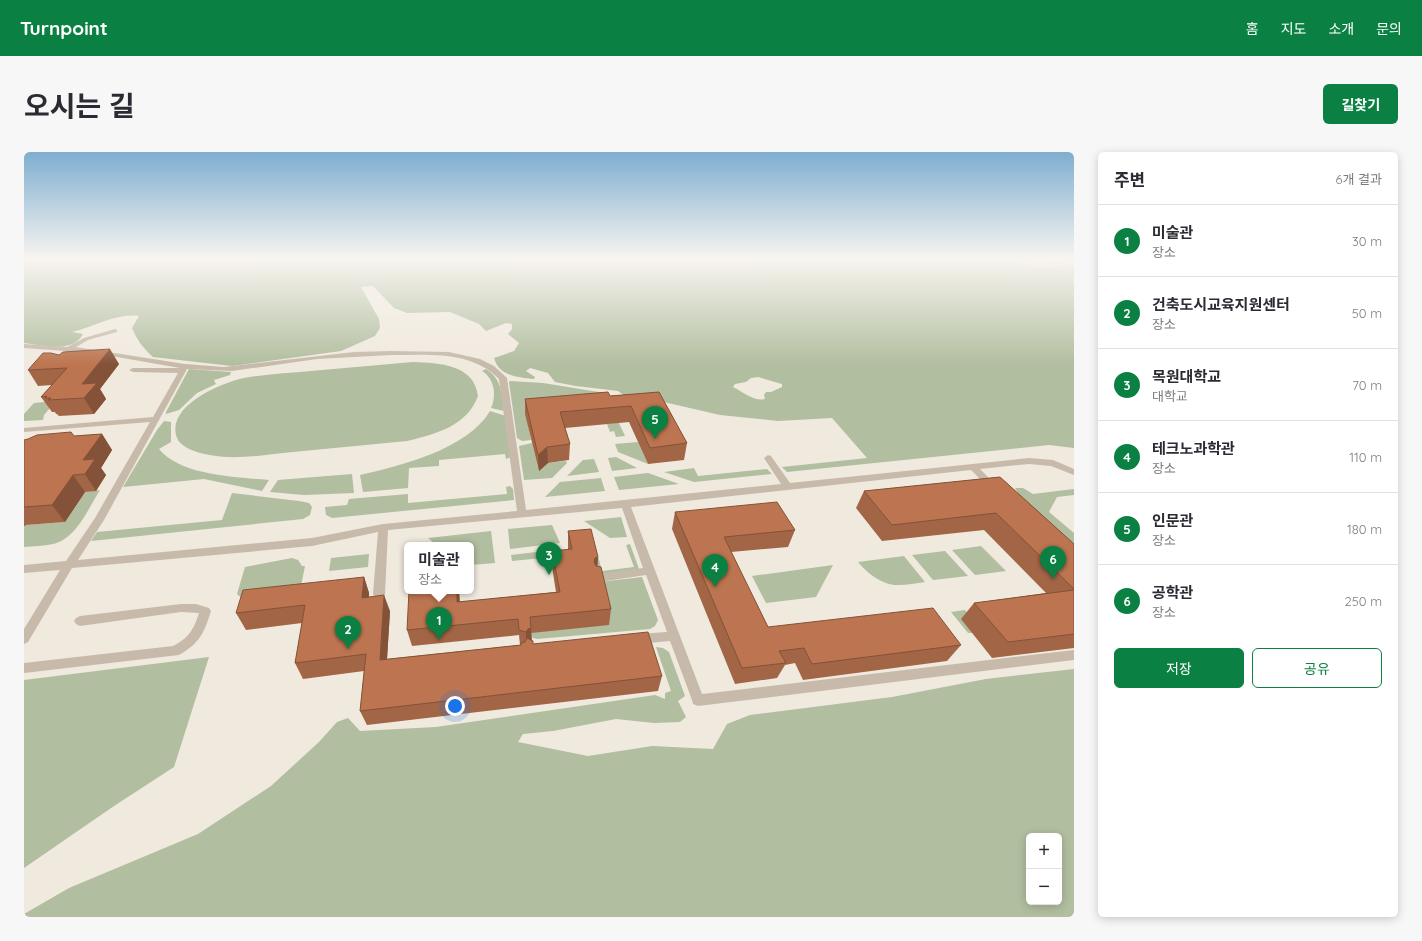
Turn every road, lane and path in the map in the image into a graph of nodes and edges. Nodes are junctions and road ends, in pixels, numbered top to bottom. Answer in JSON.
{"nodes":[{"id":1,"x":115,"y":330,"type":"dead end"},
{"id":2,"x":24,"y":346,"type":"edge"},
{"id":3,"x":68,"y":349,"type":"junction"},
{"id":4,"x":183,"y":369,"type":"junction"},
{"id":5,"x":133,"y":370,"type":"dead end"},
{"id":6,"x":156,"y":419,"type":"junction"},
{"id":7,"x":24,"y":430,"type":"edge"},
{"id":8,"x":768,"y":458,"type":"dead end"},
{"id":9,"x":973,"y":467,"type":"junction"},
{"id":10,"x":1074,"y":472,"type":"edge"},
{"id":11,"x":787,"y":486,"type":"junction"},
{"id":12,"x":1002,"y":495,"type":"edge"},
{"id":13,"x":625,"y":504,"type":"junction"},
{"id":14,"x":522,"y":513,"type":"junction"},
{"id":15,"x":383,"y":527,"type":"junction"},
{"id":16,"x":69,"y":565,"type":"junction"},
{"id":17,"x":24,"y":569,"type":"edge"},
{"id":18,"x":650,"y":571,"type":"junction"},
{"id":19,"x":599,"y":578,"type":"edge"},
{"id":20,"x":379,"y":594,"type":"edge"},
{"id":21,"x":80,"y":621,"type":"dead end"},
{"id":22,"x":673,"y":636,"type":"junction"},
{"id":23,"x":24,"y":639,"type":"edge"},
{"id":24,"x":626,"y":640,"type":"edge"},
{"id":25,"x":1074,"y":654,"type":"edge"},
{"id":26,"x":24,"y":668,"type":"edge"}],
"edges":[{"from":1,"to":3,"type":"street"},
{"from":2,"to":3,"type":"street"},
{"from":3,"to":4,"type":"street"},
{"from":4,"to":5,"type":"street"},
{"from":4,"to":6,"type":"street"},
{"from":4,"to":14,"type":"street"},
{"from":6,"to":7,"type":"street"},
{"from":6,"to":16,"type":"street"},
{"from":8,"to":11,"type":"street"},
{"from":9,"to":10,"type":"street"},
{"from":9,"to":11,"type":"street"},
{"from":9,"to":12,"type":"street"},
{"from":11,"to":13,"type":"street"},
{"from":13,"to":14,"type":"street"},
{"from":13,"to":18,"type":"street"},
{"from":14,"to":15,"type":"street"},
{"from":15,"to":16,"type":"street"},
{"from":15,"to":20,"type":"street"},
{"from":16,"to":17,"type":"street"},
{"from":16,"to":23,"type":"street"},
{"from":18,"to":19,"type":"street"},
{"from":18,"to":22,"type":"street"},
{"from":21,"to":26,"type":"street"},
{"from":22,"to":24,"type":"street"},
{"from":22,"to":25,"type":"street"}]}
